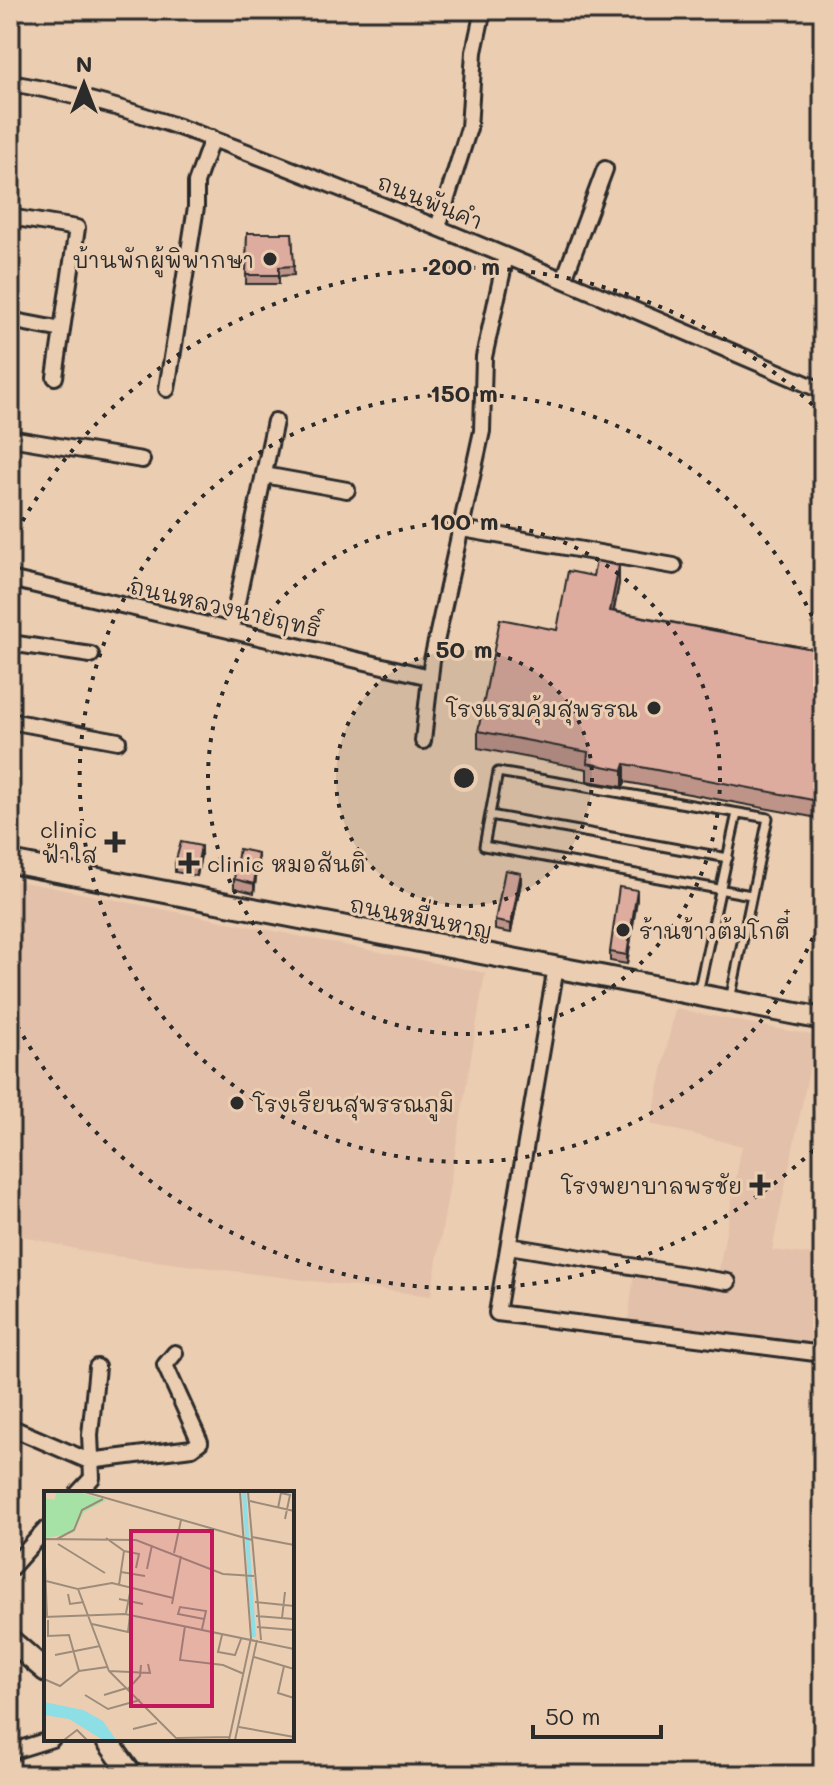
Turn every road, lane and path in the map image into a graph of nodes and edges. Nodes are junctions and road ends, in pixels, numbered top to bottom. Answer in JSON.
{"nodes":[{"id":1,"x":483,"y":10,"type":"edge"},
{"id":2,"x":10,"y":83,"type":"edge"},
{"id":3,"x":212,"y":138,"type":"junction"},
{"id":4,"x":605,"y":169,"type":"dead end"},
{"id":5,"x":10,"y":217,"type":"edge"},
{"id":6,"x":438,"y":227,"type":"junction"},
{"id":7,"x":506,"y":256,"type":"junction"},
{"id":8,"x":564,"y":279,"type":"junction"},
{"id":9,"x":10,"y":320,"type":"edge"},
{"id":10,"x":62,"y":330,"type":"junction"},
{"id":11,"x":55,"y":377,"type":"dead end"},
{"id":12,"x":167,"y":389,"type":"dead end"},
{"id":13,"x":823,"y":391,"type":"edge"},
{"id":14,"x":275,"y":421,"type":"dead end"},
{"id":15,"x":10,"y":438,"type":"edge"},
{"id":16,"x":142,"y":460,"type":"dead end"},
{"id":17,"x":264,"y":475,"type":"junction"},
{"id":18,"x":347,"y":490,"type":"dead end"},
{"id":19,"x":462,"y":529,"type":"junction"},
{"id":20,"x":674,"y":566,"type":"dead end"},
{"id":21,"x":10,"y":579,"type":"edge"},
{"id":22,"x":231,"y":631,"type":"junction"},
{"id":23,"x":10,"y":643,"type":"edge"},
{"id":24,"x":91,"y":655,"type":"dead end"},
{"id":25,"x":430,"y":677,"type":"junction"},
{"id":26,"x":10,"y":721,"type":"edge"},
{"id":27,"x":118,"y":741,"type":"dead end"},
{"id":28,"x":423,"y":741,"type":"dead end"},
{"id":29,"x":737,"y":813,"type":"junction"},
{"id":30,"x":490,"y":815,"type":"junction"},
{"id":31,"x":728,"y":858,"type":"junction"},
{"id":32,"x":10,"y":862,"type":"edge"},
{"id":33,"x":721,"y":889,"type":"junction"},
{"id":34,"x":751,"y":895,"type":"junction"},
{"id":35,"x":556,"y":967,"type":"junction"},
{"id":36,"x":698,"y":995,"type":"junction"},
{"id":37,"x":729,"y":1002,"type":"junction"},
{"id":38,"x":823,"y":1019,"type":"edge"},
{"id":39,"x":509,"y":1246,"type":"junction"},
{"id":40,"x":728,"y":1282,"type":"dead end"},
{"id":41,"x":175,"y":1353,"type":"dead end"},
{"id":42,"x":823,"y":1354,"type":"edge"},
{"id":43,"x":97,"y":1367,"type":"dead end"},
{"id":44,"x":10,"y":1427,"type":"edge"},
{"id":45,"x":89,"y":1461,"type":"junction"},
{"id":46,"x":80,"y":1491,"type":"edge"},
{"id":47,"x":44,"y":1531,"type":"edge"},
{"id":48,"x":10,"y":1569,"type":"edge"},
{"id":49,"x":10,"y":1640,"type":"edge"},
{"id":50,"x":44,"y":1669,"type":"edge"},
{"id":51,"x":46,"y":1741,"type":"edge"},
{"id":52,"x":107,"y":1741,"type":"edge"},
{"id":53,"x":10,"y":1752,"type":"edge"},
{"id":54,"x":132,"y":1775,"type":"edge"}],
"edges":[{"from":1,"to":6,"type":"street"},
{"from":2,"to":3,"type":"street","name":"ถนนพันคำ"},
{"from":3,"to":6,"type":"street","name":"ถนนพันคำ"},
{"from":3,"to":12,"type":"street"},
{"from":4,"to":8,"type":"street"},
{"from":5,"to":10,"type":"street"},
{"from":6,"to":7,"type":"street","name":"ถนนพันคำ"},
{"from":7,"to":8,"type":"street","name":"ถนนพันคำ"},
{"from":7,"to":19,"type":"street"},
{"from":8,"to":13,"type":"street","name":"ถนนพันคำ"},
{"from":9,"to":10,"type":"street"},
{"from":10,"to":11,"type":"street"},
{"from":14,"to":17,"type":"street"},
{"from":15,"to":16,"type":"street"},
{"from":17,"to":18,"type":"street"},
{"from":17,"to":22,"type":"street"},
{"from":19,"to":20,"type":"street"},
{"from":19,"to":25,"type":"street"},
{"from":21,"to":22,"type":"street","name":"ถนนหลวงนายฤทธิ์"},
{"from":22,"to":25,"type":"street","name":"ถนนหลวงนายฤทธิ์"},
{"from":23,"to":24,"type":"street"},
{"from":25,"to":28,"type":"street"},
{"from":26,"to":27,"type":"street"},
{"from":29,"to":30,"type":"lane"},
{"from":29,"to":31,"type":"lane"},
{"from":29,"to":34,"type":"lane"},
{"from":30,"to":31,"type":"lane"},
{"from":30,"to":33,"type":"lane"},
{"from":31,"to":33,"type":"lane"},
{"from":32,"to":35,"type":"main road","name":"ถนนหมื่นหาญ"},
{"from":33,"to":34,"type":"lane"},
{"from":33,"to":36,"type":"lane"},
{"from":34,"to":37,"type":"lane"},
{"from":35,"to":36,"type":"main road","name":"ถนนหมื่นหาญ"},
{"from":35,"to":39,"type":"street"},
{"from":36,"to":37,"type":"main road","name":"ถนนหมื่นหาญ"},
{"from":37,"to":38,"type":"main road","name":"ถนนหมื่นหาญ"},
{"from":39,"to":40,"type":"street"},
{"from":39,"to":42,"type":"street"},
{"from":41,"to":45,"type":"street"},
{"from":43,"to":45,"type":"street"},
{"from":44,"to":45,"type":"street"},
{"from":45,"to":46,"type":"street"},
{"from":47,"to":48,"type":"street"},
{"from":49,"to":50,"type":"main road"},
{"from":51,"to":53,"type":"street"},
{"from":52,"to":54,"type":"main road"}]}
